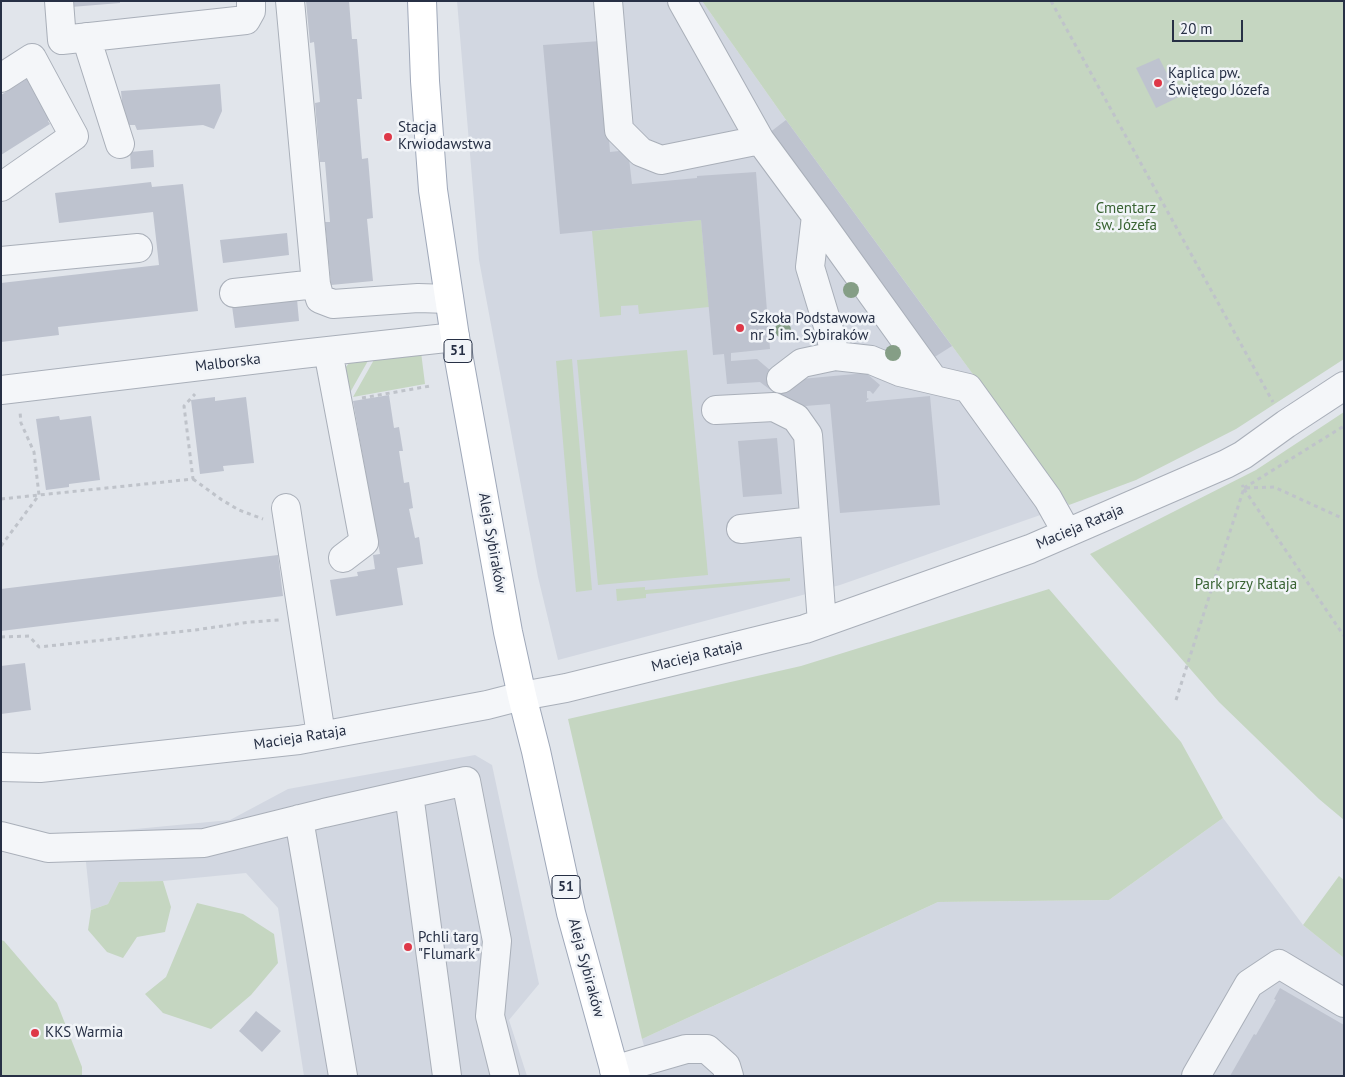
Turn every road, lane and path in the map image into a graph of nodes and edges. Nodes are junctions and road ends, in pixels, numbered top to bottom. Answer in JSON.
{"nodes":[{"id":1,"x":59,"y":1,"type":"edge"},
{"id":2,"x":251,"y":1,"type":"edge"},
{"id":3,"x":290,"y":1,"type":"edge"},
{"id":4,"x":422,"y":1,"type":"edge"},
{"id":5,"x":608,"y":1,"type":"edge"},
{"id":6,"x":682,"y":1,"type":"edge"},
{"id":7,"x":1051,"y":1,"type":"edge"},
{"id":8,"x":86,"y":38,"type":"junction"},
{"id":9,"x":1,"y":78,"type":"edge"},
{"id":10,"x":760,"y":140,"type":"junction"},
{"id":11,"x":120,"y":144,"type":"dead end"},
{"id":12,"x":1,"y":187,"type":"edge"},
{"id":13,"x":816,"y":216,"type":"junction"},
{"id":14,"x":138,"y":248,"type":"dead end"},
{"id":15,"x":1,"y":261,"type":"edge"},
{"id":16,"x":316,"y":284,"type":"junction"},
{"id":17,"x":234,"y":294,"type":"dead end"},
{"id":18,"x":449,"y":299,"type":"junction"},
{"id":19,"x":455,"y":337,"type":"junction"},
{"id":20,"x":328,"y":351,"type":"junction"},
{"id":21,"x":835,"y":356,"type":"junction"},
{"id":22,"x":214,"y":365,"type":"junction"},
{"id":23,"x":933,"y":379,"type":"junction"},
{"id":24,"x":430,"y":386,"type":"dead end"},
{"id":25,"x":1344,"y":386,"type":"edge"},
{"id":26,"x":9,"y":389,"type":"edge"},
{"id":27,"x":776,"y":392,"type":"junction"},
{"id":28,"x":358,"y":399,"type":"dead end"},
{"id":29,"x":716,"y":410,"type":"dead end"},
{"id":30,"x":1286,"y":424,"type":"junction"},
{"id":31,"x":1344,"y":426,"type":"edge"},
{"id":32,"x":1226,"y":464,"type":"junction"},
{"id":33,"x":192,"y":478,"type":"junction"},
{"id":34,"x":1244,"y":488,"type":"junction"},
{"id":35,"x":39,"y":495,"type":"junction"},
{"id":36,"x":1,"y":499,"type":"edge"},
{"id":37,"x":275,"y":513,"type":"joint"},
{"id":38,"x":1344,"y":519,"type":"edge"},
{"id":39,"x":814,"y":521,"type":"junction"},
{"id":40,"x":741,"y":529,"type":"dead end"},
{"id":41,"x":1067,"y":533,"type":"junction"},
{"id":42,"x":1,"y":546,"type":"edge"},
{"id":43,"x":343,"y":558,"type":"dead end"},
{"id":44,"x":287,"y":619,"type":"dead end"},
{"id":45,"x":822,"y":623,"type":"junction"},
{"id":46,"x":1,"y":636,"type":"edge"},
{"id":47,"x":1344,"y":636,"type":"edge"},
{"id":48,"x":522,"y":696,"type":"junction"},
{"id":49,"x":1176,"y":700,"type":"dead end"},
{"id":50,"x":321,"y":736,"type":"junction"},
{"id":51,"x":1,"y":767,"type":"edge"},
{"id":52,"x":409,"y":794,"type":"junction"},
{"id":53,"x":299,"y":819,"type":"junction"},
{"id":54,"x":1,"y":836,"type":"edge"},
{"id":55,"x":1344,"y":1003,"type":"edge"},
{"id":56,"x":615,"y":1073,"type":"edge"},
{"id":57,"x":343,"y":1076,"type":"edge"},
{"id":58,"x":447,"y":1076,"type":"edge"},
{"id":59,"x":506,"y":1076,"type":"edge"},
{"id":60,"x":728,"y":1076,"type":"edge"},
{"id":61,"x":1196,"y":1076,"type":"edge"}],
"edges":[{"from":1,"to":8,"type":"street"},
{"from":2,"to":8,"type":"street"},
{"from":3,"to":16,"type":"street"},
{"from":4,"to":18,"type":"main road","name":"Aleja Sybiraków","number":"51"},
{"from":5,"to":10,"type":"street"},
{"from":6,"to":10,"type":"street"},
{"from":7,"to":30,"type":"path"},
{"from":8,"to":11,"type":"street"},
{"from":9,"to":12,"type":"street"},
{"from":10,"to":13,"type":"street"},
{"from":13,"to":21,"type":"street"},
{"from":13,"to":23,"type":"street"},
{"from":14,"to":15,"type":"street"},
{"from":16,"to":17,"type":"street"},
{"from":16,"to":18,"type":"street"},
{"from":18,"to":19,"type":"main road","name":"Aleja Sybiraków","number":"51"},
{"from":19,"to":20,"type":"street","name":"Malborska"},
{"from":19,"to":48,"type":"main road","name":"Aleja Sybiraków","number":"51"},
{"from":20,"to":22,"type":"street","name":"Malborska"},
{"from":20,"to":43,"type":"street"},
{"from":21,"to":23,"type":"street"},
{"from":21,"to":27,"type":"street"},
{"from":22,"to":26,"type":"street","name":"Malborska"},
{"from":22,"to":33,"type":"path"},
{"from":23,"to":41,"type":"street"},
{"from":24,"to":28,"type":"path"},
{"from":25,"to":30,"type":"street","name":"Macieja Rataja"},
{"from":26,"to":35,"type":"path"},
{"from":27,"to":29,"type":"street"},
{"from":27,"to":39,"type":"street"},
{"from":30,"to":32,"type":"street","name":"Macieja Rataja"},
{"from":31,"to":34,"type":"path"},
{"from":32,"to":34,"type":"path"},
{"from":32,"to":41,"type":"street","name":"Macieja Rataja"},
{"from":33,"to":35,"type":"path"},
{"from":33,"to":37,"type":"path"},
{"from":34,"to":38,"type":"path"},
{"from":34,"to":47,"type":"path"},
{"from":34,"to":49,"type":"path"},
{"from":35,"to":36,"type":"path"},
{"from":35,"to":42,"type":"path"},
{"from":37,"to":50,"type":"street"},
{"from":39,"to":40,"type":"street"},
{"from":39,"to":45,"type":"street"},
{"from":41,"to":45,"type":"street","name":"Macieja Rataja"},
{"from":44,"to":46,"type":"path"},
{"from":45,"to":48,"type":"street","name":"Macieja Rataja"},
{"from":48,"to":50,"type":"street","name":"Macieja Rataja"},
{"from":48,"to":56,"type":"main road","name":"Aleja Sybiraków","number":"51"},
{"from":50,"to":51,"type":"street","name":"Macieja Rataja"},
{"from":52,"to":53,"type":"street"},
{"from":52,"to":58,"type":"street"},
{"from":52,"to":59,"type":"street"},
{"from":53,"to":54,"type":"street"},
{"from":53,"to":57,"type":"street"},
{"from":55,"to":61,"type":"street"},
{"from":56,"to":60,"type":"street"}]}
